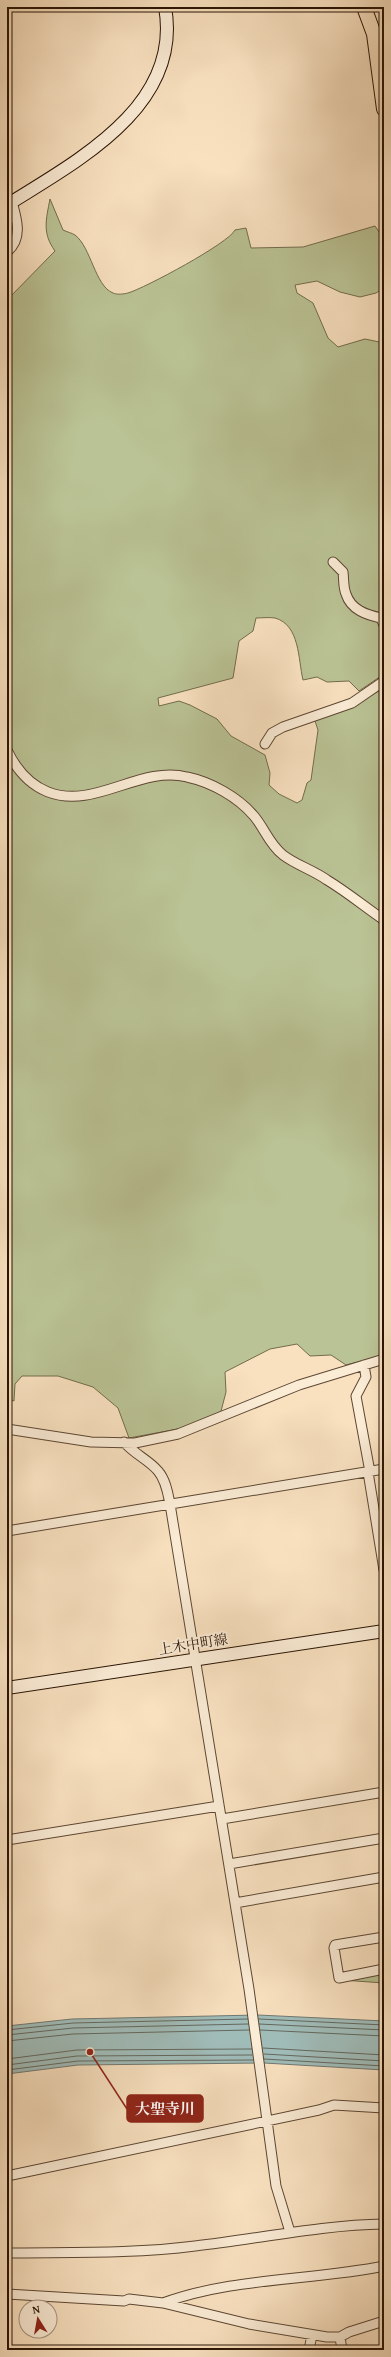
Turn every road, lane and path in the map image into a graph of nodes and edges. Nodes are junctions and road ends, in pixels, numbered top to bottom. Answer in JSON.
{"nodes":[{"id":1,"x":165,"y":7,"type":"edge"},
{"id":2,"x":364,"y":7,"type":"edge"},
{"id":3,"x":384,"y":109,"type":"edge"},
{"id":4,"x":10,"y":203,"type":"edge"},
{"id":5,"x":7,"y":252,"type":"edge"},
{"id":6,"x":333,"y":562,"type":"dead end"},
{"id":7,"x":384,"y":625,"type":"edge"},
{"id":8,"x":384,"y":681,"type":"edge"},
{"id":9,"x":265,"y":744,"type":"dead end"},
{"id":10,"x":7,"y":750,"type":"edge"},
{"id":11,"x":384,"y":920,"type":"edge"},
{"id":12,"x":384,"y":1359,"type":"edge"},
{"id":13,"x":364,"y":1366,"type":"junction"},
{"id":14,"x":7,"y":1429,"type":"edge"},
{"id":15,"x":124,"y":1442,"type":"junction"},
{"id":16,"x":384,"y":1469,"type":"edge"},
{"id":17,"x":369,"y":1472,"type":"junction"},
{"id":18,"x":170,"y":1504,"type":"junction"},
{"id":19,"x":7,"y":1531,"type":"edge"},
{"id":20,"x":384,"y":1570,"type":"edge"},
{"id":21,"x":384,"y":1631,"type":"edge"},
{"id":22,"x":195,"y":1658,"type":"junction"},
{"id":23,"x":7,"y":1688,"type":"edge"},
{"id":24,"x":384,"y":1792,"type":"edge"},
{"id":25,"x":219,"y":1806,"type":"junction"},
{"id":26,"x":222,"y":1819,"type":"junction"},
{"id":27,"x":384,"y":1838,"type":"edge"},
{"id":28,"x":7,"y":1840,"type":"edge"},
{"id":29,"x":229,"y":1864,"type":"junction"},
{"id":30,"x":384,"y":1878,"type":"edge"},
{"id":31,"x":235,"y":1903,"type":"junction"},
{"id":32,"x":384,"y":1937,"type":"edge"},
{"id":33,"x":384,"y":1969,"type":"edge"},
{"id":34,"x":384,"y":2108,"type":"edge"},
{"id":35,"x":266,"y":2122,"type":"junction"},
{"id":36,"x":7,"y":2176,"type":"edge"},
{"id":37,"x":384,"y":2224,"type":"edge"},
{"id":38,"x":290,"y":2232,"type":"junction"},
{"id":39,"x":7,"y":2253,"type":"edge"},
{"id":40,"x":384,"y":2266,"type":"edge"},
{"id":41,"x":7,"y":2294,"type":"edge"},
{"id":42,"x":164,"y":2303,"type":"junction"},
{"id":43,"x":384,"y":2321,"type":"edge"},
{"id":44,"x":312,"y":2335,"type":"junction"},
{"id":45,"x":340,"y":2337,"type":"junction"},
{"id":46,"x":309,"y":2350,"type":"edge"},
{"id":47,"x":342,"y":2350,"type":"edge"}],
"edges":[{"from":1,"to":4,"type":"main road"},
{"from":2,"to":3,"type":"main road"},
{"from":4,"to":5,"type":"street"},
{"from":6,"to":7,"type":"street"},
{"from":8,"to":9,"type":"street"},
{"from":10,"to":11,"type":"street"},
{"from":12,"to":13,"type":"street"},
{"from":13,"to":15,"type":"street"},
{"from":13,"to":17,"type":"street"},
{"from":14,"to":15,"type":"street"},
{"from":15,"to":18,"type":"street"},
{"from":16,"to":17,"type":"street"},
{"from":17,"to":18,"type":"street"},
{"from":17,"to":20,"type":"street"},
{"from":18,"to":19,"type":"street"},
{"from":18,"to":22,"type":"street"},
{"from":21,"to":22,"type":"main road","name":"上木中町線"},
{"from":22,"to":23,"type":"main road","name":"上木中町線"},
{"from":22,"to":25,"type":"street"},
{"from":24,"to":26,"type":"street"},
{"from":25,"to":26,"type":"street"},
{"from":25,"to":28,"type":"street"},
{"from":26,"to":29,"type":"street"},
{"from":27,"to":29,"type":"street"},
{"from":29,"to":31,"type":"street"},
{"from":30,"to":31,"type":"street"},
{"from":31,"to":35,"type":"street"},
{"from":32,"to":33,"type":"street"},
{"from":34,"to":35,"type":"street"},
{"from":35,"to":36,"type":"street"},
{"from":35,"to":38,"type":"street"},
{"from":37,"to":38,"type":"street"},
{"from":38,"to":39,"type":"street"},
{"from":40,"to":42,"type":"street"},
{"from":41,"to":42,"type":"street"},
{"from":42,"to":44,"type":"street"},
{"from":43,"to":45,"type":"street"},
{"from":44,"to":45,"type":"street"},
{"from":44,"to":46,"type":"street"},
{"from":45,"to":47,"type":"street"}]}
